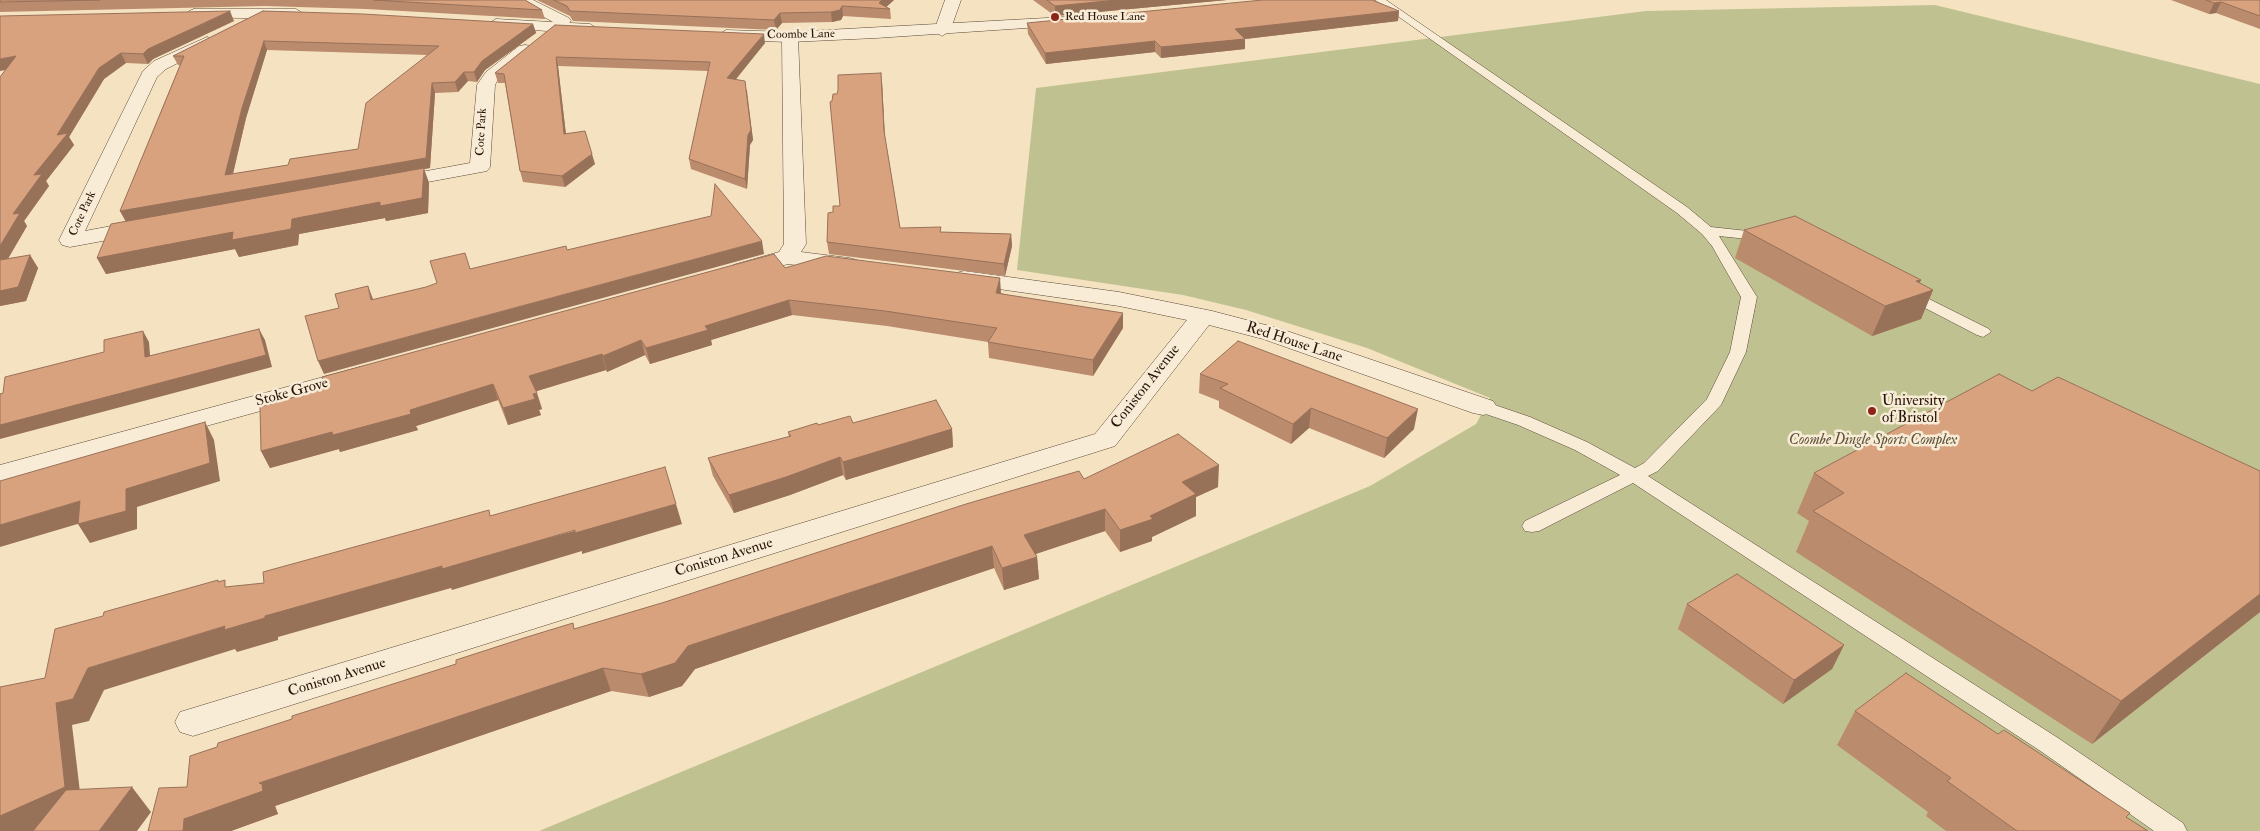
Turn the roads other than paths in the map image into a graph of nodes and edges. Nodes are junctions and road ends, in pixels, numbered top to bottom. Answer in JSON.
{"nodes":[{"id":1,"x":521,"y":0,"type":"edge"},
{"id":2,"x":954,"y":0,"type":"edge"},
{"id":3,"x":1380,"y":0,"type":"edge"},
{"id":4,"x":266,"y":13,"type":"junction"},
{"id":5,"x":180,"y":14,"type":"edge"},
{"id":6,"x":311,"y":14,"type":"edge"},
{"id":7,"x":1080,"y":20,"type":"edge"},
{"id":8,"x":485,"y":23,"type":"edge"},
{"id":9,"x":556,"y":27,"type":"junction"},
{"id":10,"x":606,"y":30,"type":"edge"},
{"id":11,"x":942,"y":30,"type":"junction"},
{"id":12,"x":709,"y":34,"type":"edge"},
{"id":13,"x":790,"y":37,"type":"junction"},
{"id":14,"x":373,"y":186,"type":"edge"},
{"id":15,"x":158,"y":224,"type":"edge"},
{"id":16,"x":1707,"y":231,"type":"junction"},
{"id":17,"x":1785,"y":238,"type":"edge"},
{"id":18,"x":787,"y":258,"type":"junction"},
{"id":19,"x":873,"y":268,"type":"edge"},
{"id":20,"x":940,"y":275,"type":"edge"},
{"id":21,"x":720,"y":276,"type":"edge"},
{"id":22,"x":1897,"y":288,"type":"edge"},
{"id":23,"x":1203,"y":316,"type":"junction"},
{"id":24,"x":1982,"y":332,"type":"dead end"},
{"id":25,"x":382,"y":368,"type":"edge"},
{"id":26,"x":1483,"y":407,"type":"joint"},
{"id":27,"x":0,"y":474,"type":"edge"},
{"id":28,"x":1634,"y":476,"type":"junction"},
{"id":29,"x":1532,"y":526,"type":"dead end"},
{"id":30,"x":193,"y":722,"type":"dead end"},
{"id":31,"x":2174,"y":831,"type":"edge"}],
"edges":[{"from":1,"to":9,"type":"street"},
{"from":2,"to":11,"type":"street"},
{"from":3,"to":16,"type":"lane"},
{"from":4,"to":5,"type":"street"},
{"from":4,"to":6,"type":"street"},
{"from":4,"to":15,"type":"street","name":"Cote Park"},
{"from":7,"to":11,"type":"street","name":"Coombe Lane"},
{"from":8,"to":9,"type":"street"},
{"from":9,"to":10,"type":"street"},
{"from":9,"to":14,"type":"street","name":"Cote Park"},
{"from":11,"to":13,"type":"street","name":"Coombe Lane"},
{"from":12,"to":13,"type":"street","name":"Coombe Lane"},
{"from":13,"to":18,"type":"street"},
{"from":16,"to":17,"type":"lane"},
{"from":16,"to":28,"type":"lane"},
{"from":18,"to":19,"type":"street"},
{"from":18,"to":21,"type":"street"},
{"from":20,"to":23,"type":"street","name":"Red House Lane"},
{"from":22,"to":24,"type":"lane"},
{"from":23,"to":26,"type":"street","name":"Red House Lane"},
{"from":23,"to":30,"type":"street","name":"Coniston Avenue"},
{"from":25,"to":27,"type":"street","name":"Stoke Grove"},
{"from":26,"to":28,"type":"lane"},
{"from":28,"to":29,"type":"lane"},
{"from":28,"to":31,"type":"lane"}]}
